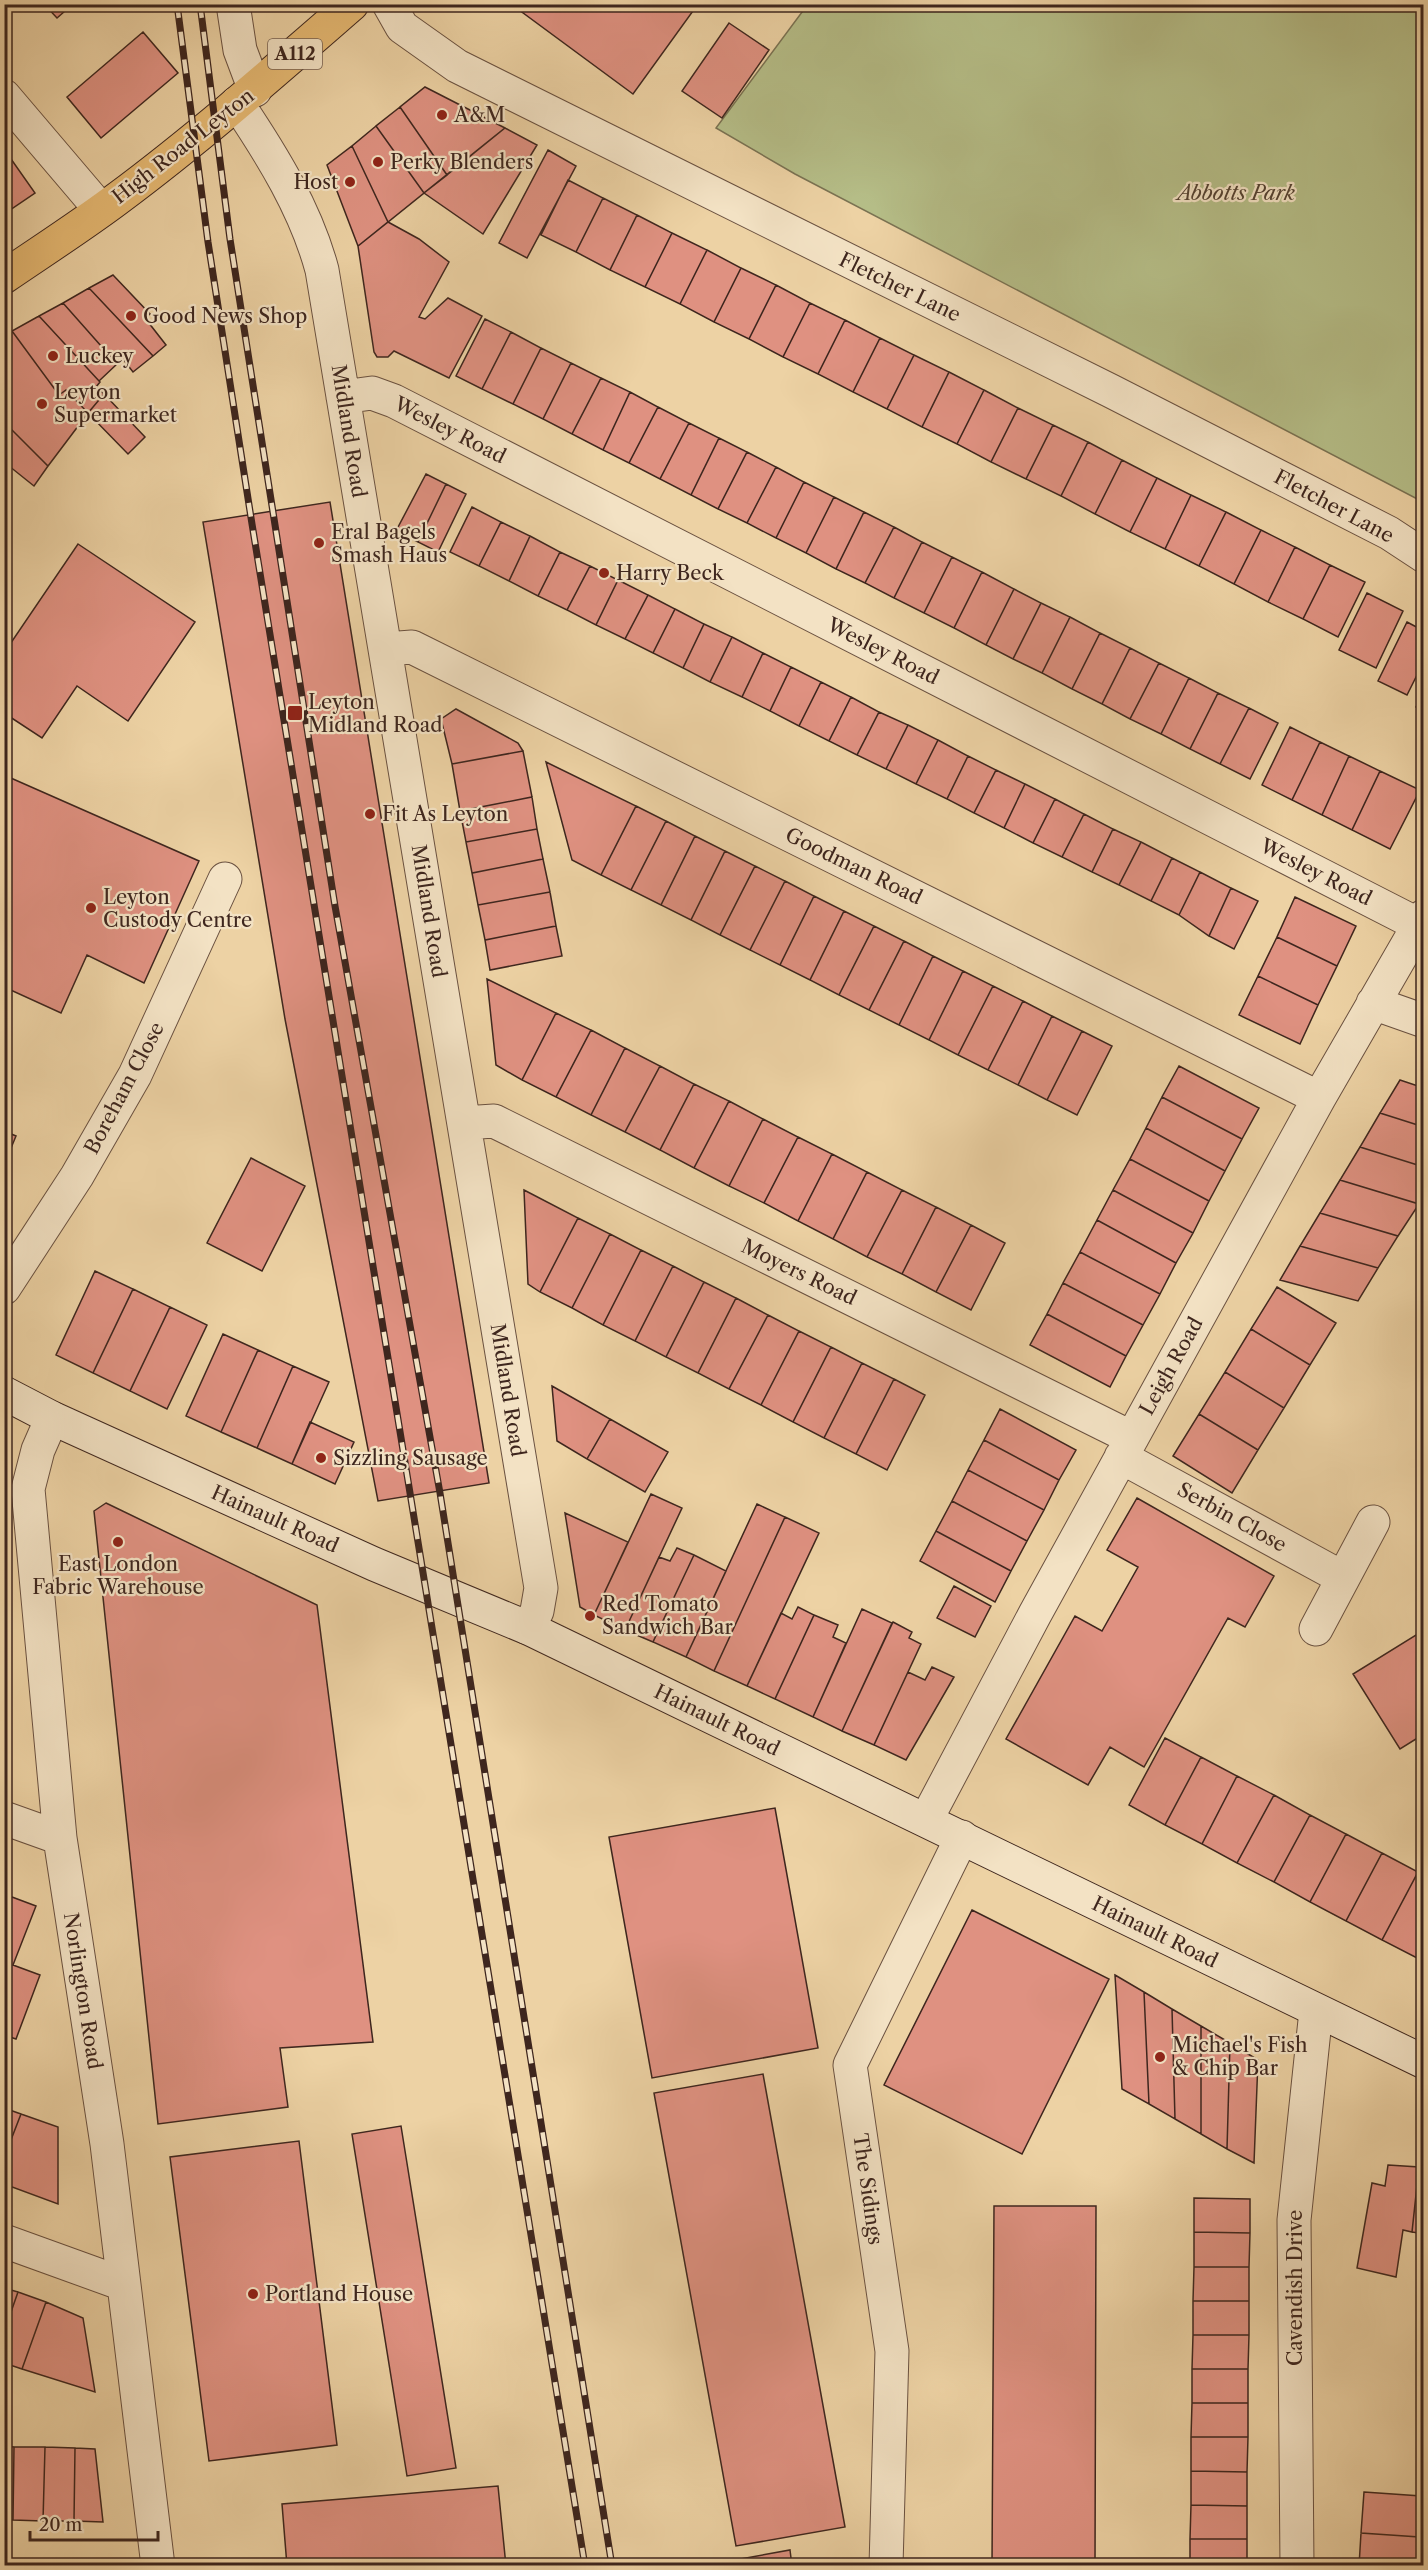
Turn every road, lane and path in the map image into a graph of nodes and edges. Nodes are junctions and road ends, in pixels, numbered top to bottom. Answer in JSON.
{"nodes":[{"id":1,"x":233,"y":4,"type":"edge"},
{"id":2,"x":352,"y":4,"type":"edge"},
{"id":3,"x":388,"y":4,"type":"edge"},
{"id":4,"x":4,"y":96,"type":"edge"},
{"id":5,"x":246,"y":97,"type":"junction"},
{"id":6,"x":102,"y":210,"type":"junction"},
{"id":7,"x":4,"y":277,"type":"edge"},
{"id":8,"x":343,"y":397,"type":"junction"},
{"id":9,"x":1424,"y":556,"type":"edge"},
{"id":10,"x":386,"y":649,"type":"junction"},
{"id":11,"x":225,"y":879,"type":"dead end"},
{"id":12,"x":1421,"y":921,"type":"edge"},
{"id":13,"x":1373,"y":1003,"type":"junction"},
{"id":14,"x":1424,"y":1021,"type":"edge"},
{"id":15,"x":1319,"y":1098,"type":"junction"},
{"id":16,"x":464,"y":1123,"type":"junction"},
{"id":17,"x":4,"y":1288,"type":"edge"},
{"id":18,"x":4,"y":1393,"type":"edge"},
{"id":19,"x":52,"y":1418,"type":"junction"},
{"id":20,"x":1127,"y":1447,"type":"junction"},
{"id":21,"x":1373,"y":1522,"type":"dead end"},
{"id":22,"x":1342,"y":1578,"type":"junction"},
{"id":23,"x":528,"y":1628,"type":"junction"},
{"id":24,"x":1316,"y":1629,"type":"dead end"},
{"id":25,"x":4,"y":1818,"type":"edge"},
{"id":26,"x":926,"y":1820,"type":"junction"},
{"id":27,"x":962,"y":1837,"type":"junction"},
{"id":28,"x":60,"y":1838,"type":"junction"},
{"id":29,"x":1316,"y":2011,"type":"junction"},
{"id":30,"x":1424,"y":2062,"type":"edge"},
{"id":31,"x":4,"y":2241,"type":"edge"},
{"id":32,"x":123,"y":2284,"type":"junction"},
{"id":33,"x":158,"y":2565,"type":"edge"},
{"id":34,"x":886,"y":2565,"type":"edge"},
{"id":35,"x":1297,"y":2565,"type":"edge"}],
"edges":[{"from":1,"to":5,"type":"street","name":"Midland Road"},
{"from":2,"to":5,"type":"main road","name":"High Road Leyton","number":"A112"},
{"from":3,"to":9,"type":"street","name":"Fletcher Lane"},
{"from":4,"to":6,"type":"street"},
{"from":5,"to":6,"type":"main road","name":"High Road Leyton","number":"A112"},
{"from":5,"to":8,"type":"street","name":"Midland Road"},
{"from":6,"to":7,"type":"main road","name":"High Road Leyton","number":"A112"},
{"from":8,"to":10,"type":"street","name":"Midland Road"},
{"from":8,"to":12,"type":"street","name":"Wesley Road"},
{"from":10,"to":15,"type":"street","name":"Goodman Road"},
{"from":10,"to":16,"type":"street","name":"Midland Road"},
{"from":11,"to":17,"type":"street","name":"Boreham Close"},
{"from":12,"to":13,"type":"street","name":"Leigh Road"},
{"from":13,"to":14,"type":"street"},
{"from":13,"to":15,"type":"street","name":"Leigh Road"},
{"from":15,"to":20,"type":"street","name":"Leigh Road"},
{"from":16,"to":20,"type":"street","name":"Moyers Road"},
{"from":16,"to":23,"type":"street","name":"Midland Road"},
{"from":18,"to":19,"type":"street","name":"Hainault Road"},
{"from":19,"to":23,"type":"street","name":"Hainault Road"},
{"from":19,"to":28,"type":"street","name":"Norlington Road"},
{"from":20,"to":22,"type":"street","name":"Serbin Close"},
{"from":20,"to":26,"type":"street","name":"Leigh Road"},
{"from":21,"to":22,"type":"street"},
{"from":22,"to":24,"type":"street"},
{"from":23,"to":26,"type":"street","name":"Hainault Road"},
{"from":25,"to":28,"type":"street"},
{"from":26,"to":27,"type":"street","name":"Hainault Road"},
{"from":27,"to":29,"type":"street","name":"Hainault Road"},
{"from":27,"to":34,"type":"street","name":"The Sidings"},
{"from":28,"to":32,"type":"street","name":"Norlington Road"},
{"from":29,"to":30,"type":"street","name":"Hainault Road"},
{"from":29,"to":35,"type":"street","name":"Cavendish Drive"},
{"from":31,"to":32,"type":"street"},
{"from":32,"to":33,"type":"street","name":"Norlington Road"}]}
